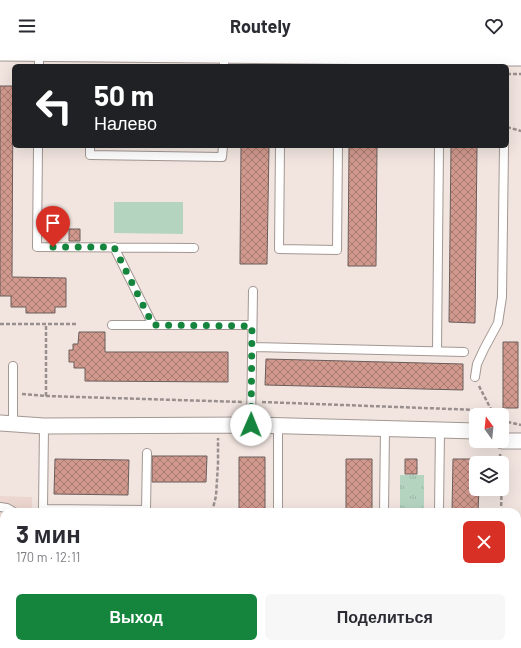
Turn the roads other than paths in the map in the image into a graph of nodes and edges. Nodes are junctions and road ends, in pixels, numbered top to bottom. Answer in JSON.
{"nodes":[{"id":1,"x":0,"y":53,"type":"edge"},
{"id":2,"x":209,"y":54,"type":"edge"},
{"id":3,"x":388,"y":55,"type":"edge"},
{"id":4,"x":281,"y":58,"type":"edge"},
{"id":5,"x":521,"y":58,"type":"edge"},
{"id":6,"x":440,"y":59,"type":"edge"},
{"id":7,"x":39,"y":60,"type":"edge"},
{"id":8,"x":224,"y":61,"type":"edge"},
{"id":9,"x":338,"y":61,"type":"edge"},
{"id":10,"x":505,"y":62,"type":"edge"},
{"id":11,"x":38,"y":148,"type":"edge"},
{"id":12,"x":90,"y":148,"type":"edge"},
{"id":13,"x":223,"y":148,"type":"edge"},
{"id":14,"x":280,"y":148,"type":"edge"},
{"id":15,"x":338,"y":148,"type":"edge"},
{"id":16,"x":439,"y":148,"type":"edge"},
{"id":17,"x":504,"y":148,"type":"edge"},
{"id":18,"x":114,"y":247,"type":"junction"},
{"id":19,"x":194,"y":248,"type":"dead end"},
{"id":20,"x":253,"y":291,"type":"dead end"},
{"id":21,"x":112,"y":325,"type":"dead end"},
{"id":22,"x":153,"y":325,"type":"junction"},
{"id":23,"x":252,"y":326,"type":"junction"},
{"id":24,"x":252,"y":347,"type":"junction"},
{"id":25,"x":437,"y":351,"type":"junction"},
{"id":26,"x":464,"y":352,"type":"dead end"},
{"id":27,"x":13,"y":366,"type":"dead end"},
{"id":28,"x":475,"y":377,"type":"dead end"},
{"id":29,"x":7,"y":423,"type":"edge"},
{"id":30,"x":251,"y":425,"type":"junction"},
{"id":31,"x":44,"y":426,"type":"junction"},
{"id":32,"x":278,"y":426,"type":"junction"},
{"id":33,"x":385,"y":428,"type":"junction"},
{"id":34,"x":440,"y":430,"type":"junction"},
{"id":35,"x":469,"y":431,"type":"edge"},
{"id":36,"x":509,"y":441,"type":"edge"},
{"id":37,"x":521,"y":441,"type":"edge"},
{"id":38,"x":147,"y":453,"type":"dead end"},
{"id":39,"x":43,"y":508,"type":"edge"},
{"id":40,"x":146,"y":508,"type":"edge"},
{"id":41,"x":278,"y":508,"type":"edge"},
{"id":42,"x":384,"y":508,"type":"edge"},
{"id":43,"x":439,"y":508,"type":"edge"}],
"edges":[{"from":1,"to":7,"type":"street"},
{"from":2,"to":7,"type":"street"},
{"from":2,"to":8,"type":"street"},
{"from":3,"to":6,"type":"street"},
{"from":3,"to":9,"type":"street"},
{"from":4,"to":8,"type":"street"},
{"from":4,"to":9,"type":"street"},
{"from":5,"to":10,"type":"street"},
{"from":6,"to":10,"type":"street"},
{"from":11,"to":18,"type":"lane"},
{"from":12,"to":13,"type":"lane"},
{"from":14,"to":15,"type":"lane"},
{"from":16,"to":25,"type":"lane"},
{"from":17,"to":28,"type":"lane"},
{"from":18,"to":19,"type":"lane"},
{"from":18,"to":22,"type":"lane"},
{"from":20,"to":23,"type":"lane"},
{"from":21,"to":22,"type":"lane"},
{"from":22,"to":23,"type":"lane"},
{"from":23,"to":24,"type":"lane"},
{"from":24,"to":25,"type":"lane"},
{"from":24,"to":30,"type":"lane"},
{"from":25,"to":26,"type":"lane"},
{"from":27,"to":29,"type":"lane"},
{"from":29,"to":31,"type":"street"},
{"from":30,"to":31,"type":"street"},
{"from":30,"to":32,"type":"street"},
{"from":31,"to":39,"type":"lane"},
{"from":32,"to":33,"type":"street"},
{"from":32,"to":41,"type":"lane"},
{"from":33,"to":34,"type":"street"},
{"from":33,"to":42,"type":"lane"},
{"from":34,"to":35,"type":"street"},
{"from":34,"to":43,"type":"lane"},
{"from":36,"to":37,"type":"street"},
{"from":38,"to":40,"type":"lane"}]}
